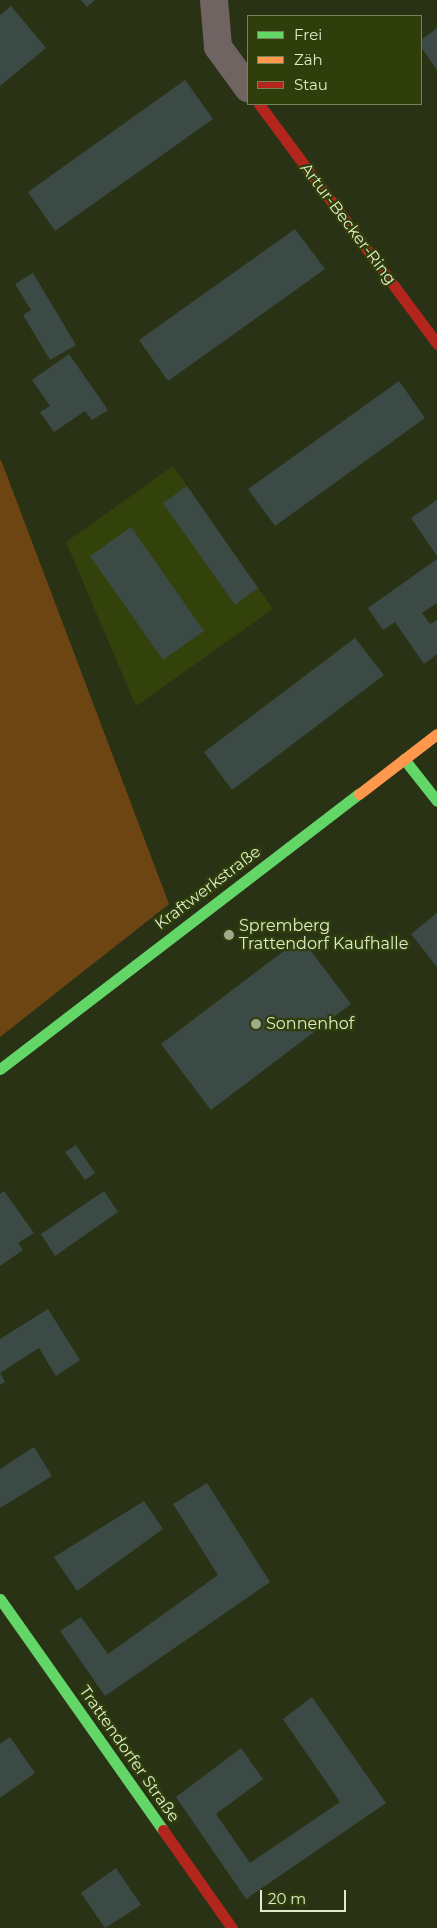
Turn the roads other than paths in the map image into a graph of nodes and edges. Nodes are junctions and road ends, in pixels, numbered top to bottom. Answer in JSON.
{"nodes":[{"id":1,"x":214,"y":0,"type":"edge"},
{"id":2,"x":247,"y":87,"type":"edge"},
{"id":3,"x":261,"y":105,"type":"edge"},
{"id":4,"x":437,"y":344,"type":"edge"},
{"id":5,"x":437,"y":734,"type":"edge"},
{"id":6,"x":404,"y":759,"type":"junction"},
{"id":7,"x":437,"y":801,"type":"edge"},
{"id":8,"x":0,"y":1069,"type":"edge"},
{"id":9,"x":0,"y":1599,"type":"edge"},
{"id":10,"x":232,"y":1928,"type":"edge"}],
"edges":[{"from":1,"to":2,"type":"street"},
{"from":3,"to":4,"type":"street","name":"Artur-Becker-Ring"},
{"from":5,"to":6,"type":"street","name":"Kraftwerkstraße"},
{"from":6,"to":7,"type":"street"},
{"from":6,"to":8,"type":"street","name":"Kraftwerkstraße"},
{"from":9,"to":10,"type":"street","name":"Trattendorfer Straße"}]}
